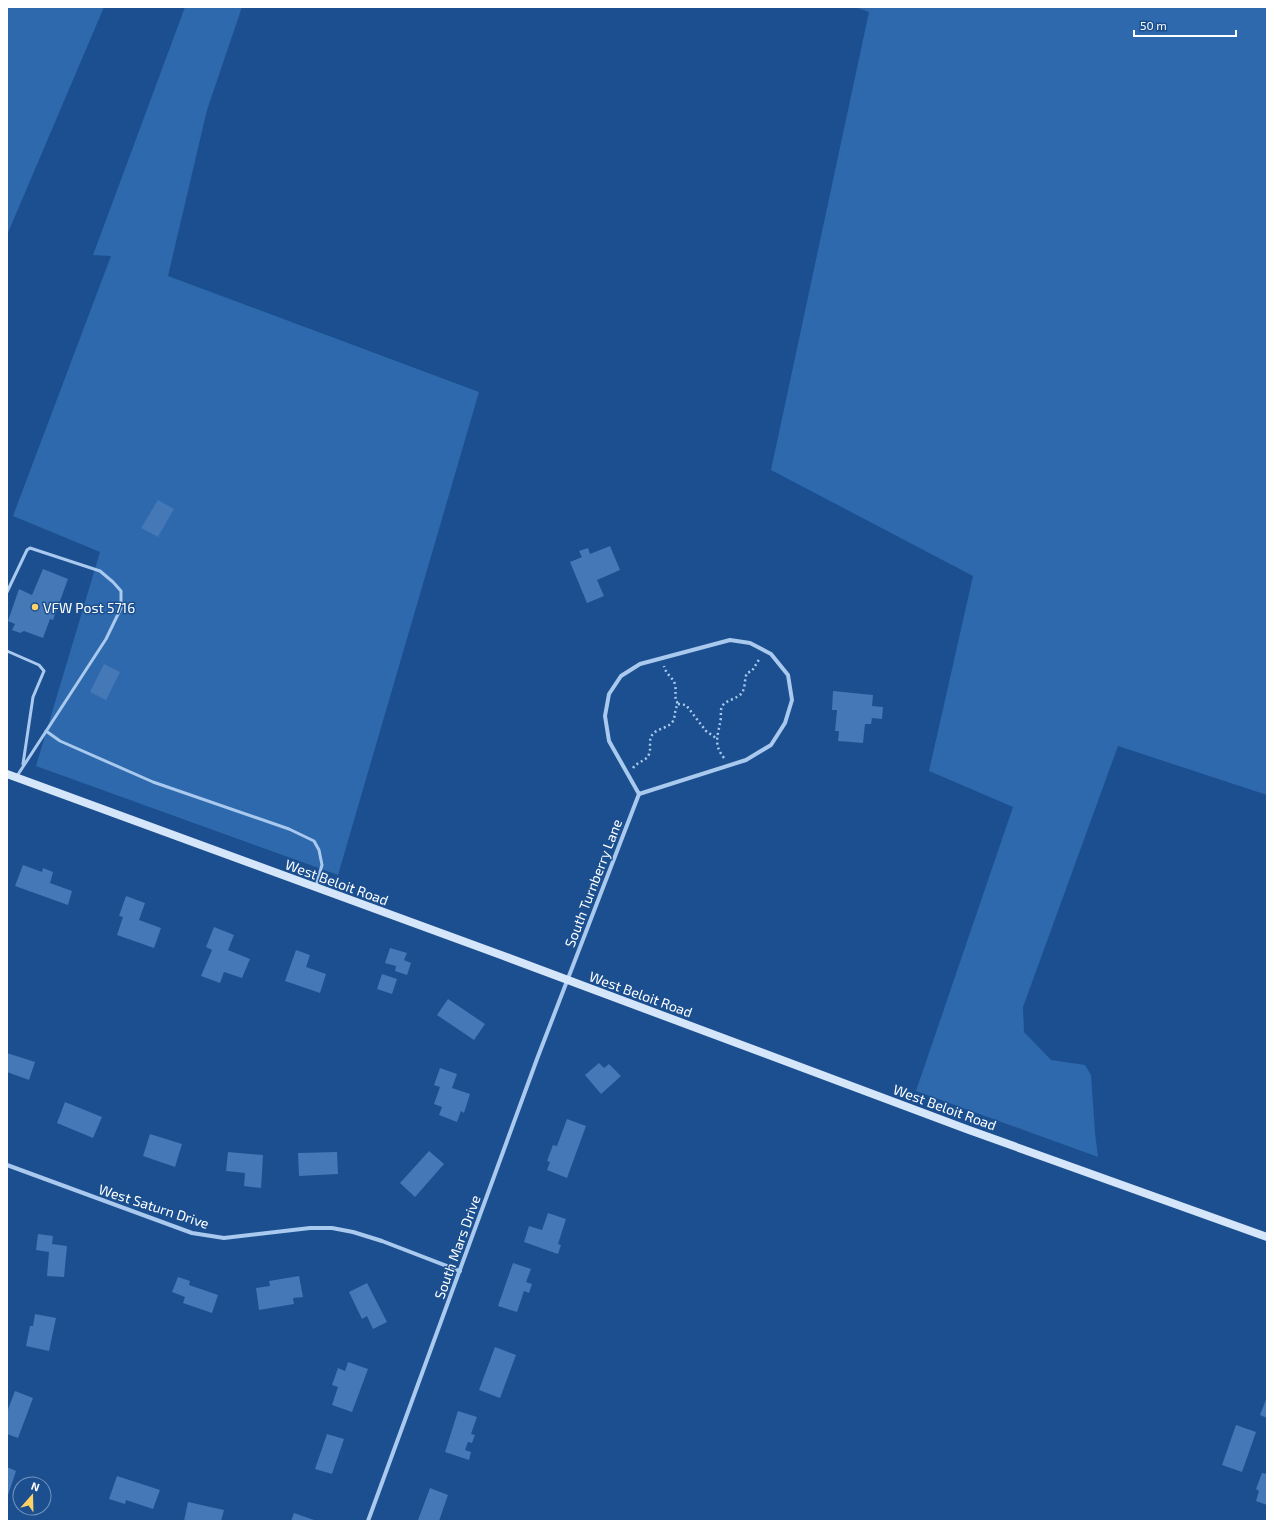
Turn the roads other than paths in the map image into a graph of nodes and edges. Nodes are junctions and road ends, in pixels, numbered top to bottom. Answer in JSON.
{"nodes":[{"id":1,"x":7,"y":592,"type":"edge"},
{"id":2,"x":7,"y":651,"type":"edge"},
{"id":3,"x":46,"y":731,"type":"junction"},
{"id":4,"x":23,"y":766,"type":"junction"},
{"id":5,"x":7,"y":774,"type":"edge"},
{"id":6,"x":16,"y":777,"type":"junction"},
{"id":7,"x":639,"y":794,"type":"junction"},
{"id":8,"x":315,"y":887,"type":"junction"},
{"id":9,"x":567,"y":980,"type":"junction"},
{"id":10,"x":7,"y":1165,"type":"edge"},
{"id":11,"x":1267,"y":1237,"type":"edge"},
{"id":12,"x":460,"y":1270,"type":"junction"},
{"id":13,"x":368,"y":1521,"type":"edge"}],
"edges":[{"from":1,"to":3,"type":"lane"},
{"from":2,"to":4,"type":"lane"},
{"from":3,"to":4,"type":"lane"},
{"from":3,"to":8,"type":"lane"},
{"from":4,"to":6,"type":"lane"},
{"from":5,"to":6,"type":"main road","name":"West Beloit Road"},
{"from":6,"to":8,"type":"main road","name":"West Beloit Road"},
{"from":7,"to":7,"type":"street"},
{"from":7,"to":9,"type":"street","name":"South Turnberry Lane"},
{"from":8,"to":9,"type":"main road","name":"West Beloit Road"},
{"from":9,"to":11,"type":"main road","name":"West Beloit Road"},
{"from":9,"to":12,"type":"street","name":"South Mars Drive"},
{"from":10,"to":12,"type":"street","name":"West Saturn Drive"},
{"from":12,"to":13,"type":"street","name":"South Mars Drive"}]}
